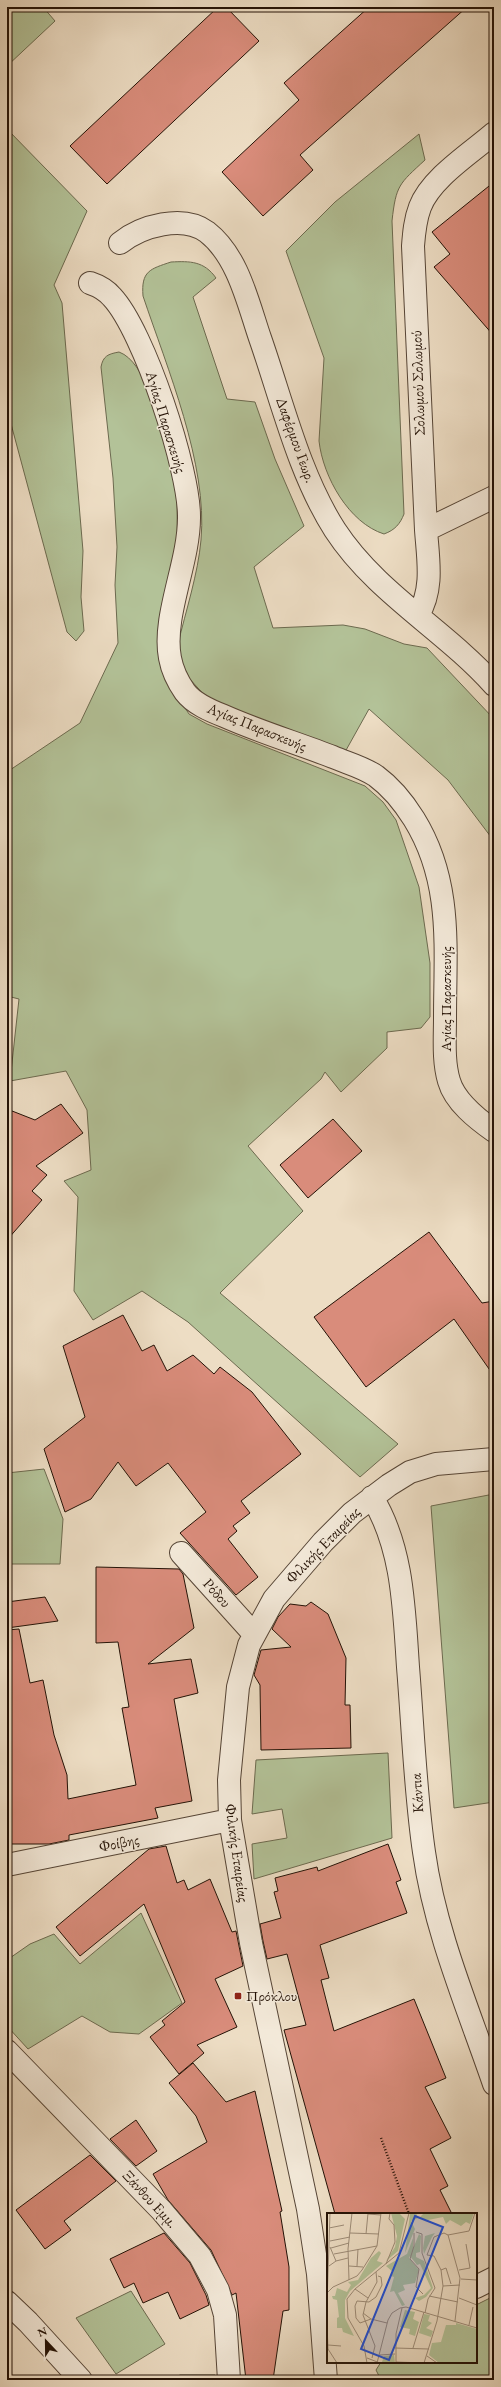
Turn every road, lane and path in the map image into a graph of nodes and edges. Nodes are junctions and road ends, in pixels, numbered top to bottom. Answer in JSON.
{"nodes":[{"id":1,"x":494,"y":133,"type":"edge"},
{"id":2,"x":120,"y":243,"type":"dead end"},
{"id":3,"x":90,"y":283,"type":"dead end"},
{"id":4,"x":494,"y":497,"type":"edge"},
{"id":5,"x":426,"y":530,"type":"junction"},
{"id":6,"x":418,"y":615,"type":"junction"},
{"id":7,"x":494,"y":685,"type":"edge"},
{"id":8,"x":494,"y":1131,"type":"edge"},
{"id":9,"x":494,"y":1459,"type":"edge"},
{"id":10,"x":372,"y":1497,"type":"junction"},
{"id":11,"x":180,"y":1553,"type":"dead end"},
{"id":12,"x":253,"y":1633,"type":"junction"},
{"id":13,"x":230,"y":1820,"type":"junction"},
{"id":14,"x":7,"y":1865,"type":"edge"},
{"id":15,"x":7,"y":2051,"type":"edge"},
{"id":16,"x":494,"y":2084,"type":"edge"},
{"id":17,"x":381,"y":2138,"type":"dead end"},
{"id":18,"x":409,"y":2213,"type":"edge"},
{"id":19,"x":494,"y":2278,"type":"edge"},
{"id":20,"x":477,"y":2286,"type":"edge"},
{"id":21,"x":7,"y":2302,"type":"edge"},
{"id":22,"x":326,"y":2357,"type":"edge"},
{"id":23,"x":81,"y":2380,"type":"edge"},
{"id":24,"x":229,"y":2380,"type":"edge"},
{"id":25,"x":326,"y":2380,"type":"edge"}],
"edges":[{"from":1,"to":5,"type":"street","name":"Σολωμού Σολωμού"},
{"from":2,"to":6,"type":"street","name":"Δαφέρμου Γεωρ."},
{"from":3,"to":8,"type":"street","name":"Αγίας Παρασκευής"},
{"from":4,"to":5,"type":"street"},
{"from":5,"to":6,"type":"street","name":"Σολωμού Σολωμού"},
{"from":6,"to":7,"type":"street","name":"Δαφέρμου Γεωρ."},
{"from":9,"to":10,"type":"street","name":"Φιλικής Εταιρείας"},
{"from":10,"to":12,"type":"street","name":"Φιλικής Εταιρείας"},
{"from":10,"to":16,"type":"street","name":"Κάντια"},
{"from":11,"to":12,"type":"street","name":"Ρόδου"},
{"from":12,"to":13,"type":"street","name":"Φιλικής Εταιρείας"},
{"from":13,"to":14,"type":"street","name":"Φοίβης"},
{"from":13,"to":22,"type":"street","name":"Φιλικής Εταιρείας"},
{"from":15,"to":24,"type":"street","name":"Ξάνθου Εμμ."},
{"from":17,"to":18,"type":"path"},
{"from":19,"to":20,"type":"street"},
{"from":21,"to":23,"type":"street"},
{"from":22,"to":25,"type":"street","name":"Φιλικής Εταιρείας"}]}
